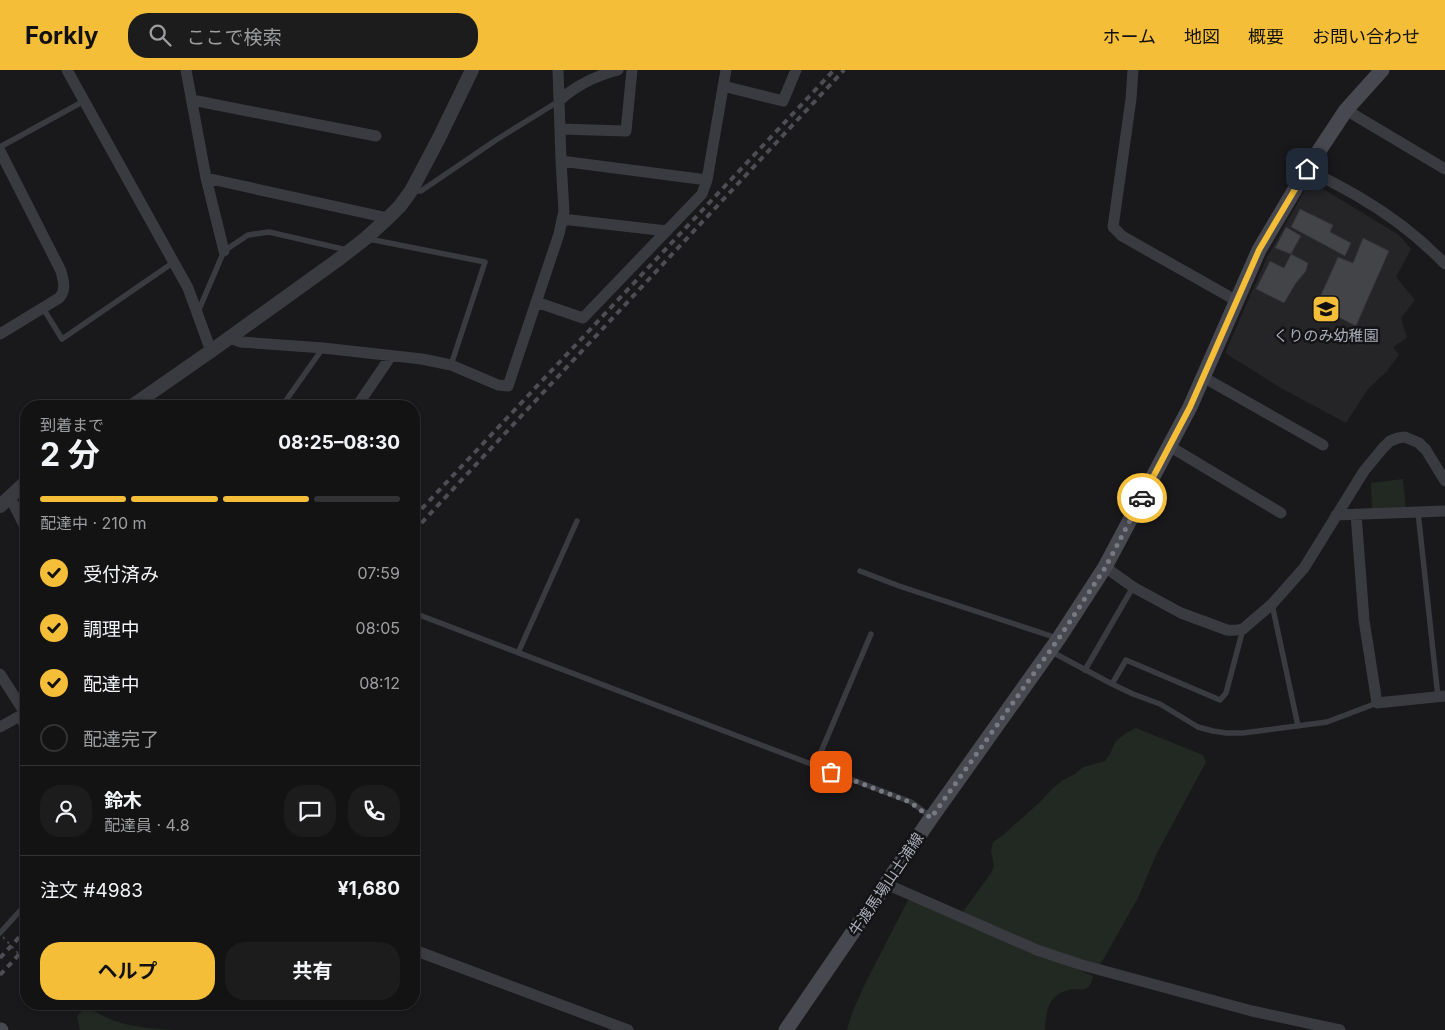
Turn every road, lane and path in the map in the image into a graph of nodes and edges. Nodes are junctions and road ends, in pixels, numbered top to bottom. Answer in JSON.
{"nodes":[{"id":1,"x":67,"y":70,"type":"edge"},
{"id":2,"x":186,"y":70,"type":"edge"},
{"id":3,"x":472,"y":70,"type":"edge"},
{"id":4,"x":558,"y":70,"type":"edge"},
{"id":5,"x":618,"y":70,"type":"edge"},
{"id":6,"x":632,"y":70,"type":"edge"},
{"id":7,"x":726,"y":70,"type":"edge"},
{"id":8,"x":796,"y":70,"type":"edge"},
{"id":9,"x":1132,"y":70,"type":"edge"},
{"id":10,"x":1382,"y":70,"type":"edge"},
{"id":11,"x":605,"y":72,"type":"edge"},
{"id":12,"x":723,"y":86,"type":"junction"},
{"id":13,"x":192,"y":100,"type":"junction"},
{"id":14,"x":84,"y":101,"type":"junction"},
{"id":15,"x":559,"y":101,"type":"junction"},
{"id":16,"x":1346,"y":110,"type":"junction"},
{"id":17,"x":560,"y":129,"type":"junction"},
{"id":18,"x":376,"y":136,"type":"dead end"},
{"id":19,"x":0,"y":147,"type":"edge"},
{"id":20,"x":0,"y":152,"type":"edge"},
{"id":21,"x":561,"y":162,"type":"junction"},
{"id":22,"x":1307,"y":169,"type":"junction"},
{"id":23,"x":1445,"y":169,"type":"edge"},
{"id":24,"x":206,"y":178,"type":"junction"},
{"id":25,"x":707,"y":180,"type":"junction"},
{"id":26,"x":411,"y":191,"type":"junction"},
{"id":27,"x":388,"y":218,"type":"junction"},
{"id":28,"x":562,"y":219,"type":"junction"},
{"id":29,"x":667,"y":231,"type":"junction"},
{"id":30,"x":366,"y":238,"type":"junction"},
{"id":31,"x":224,"y":251,"type":"junction"},
{"id":32,"x":350,"y":251,"type":"junction"},
{"id":33,"x":174,"y":262,"type":"junction"},
{"id":34,"x":1445,"y":264,"type":"edge"},
{"id":35,"x":1237,"y":301,"type":"junction"},
{"id":36,"x":536,"y":302,"type":"junction"},
{"id":37,"x":44,"y":308,"type":"junction"},
{"id":38,"x":198,"y":314,"type":"junction"},
{"id":39,"x":0,"y":334,"type":"edge"},
{"id":40,"x":229,"y":338,"type":"junction"},
{"id":41,"x":323,"y":348,"type":"junction"},
{"id":42,"x":211,"y":351,"type":"junction"},
{"id":43,"x":391,"y":356,"type":"junction"},
{"id":44,"x":451,"y":365,"type":"junction"},
{"id":45,"x":1203,"y":377,"type":"junction"},
{"id":46,"x":145,"y":400,"type":"edge"},
{"id":47,"x":286,"y":400,"type":"edge"},
{"id":48,"x":362,"y":400,"type":"edge"},
{"id":49,"x":1323,"y":445,"type":"dead end"},
{"id":50,"x":1169,"y":446,"type":"junction"},
{"id":51,"x":1445,"y":481,"type":"edge"},
{"id":52,"x":20,"y":488,"type":"edge"},
{"id":53,"x":5,"y":502,"type":"edge"},
{"id":54,"x":1445,"y":511,"type":"edge"},
{"id":55,"x":1418,"y":512,"type":"junction"},
{"id":56,"x":1281,"y":513,"type":"dead end"},
{"id":57,"x":1356,"y":514,"type":"junction"},
{"id":58,"x":1336,"y":515,"type":"junction"},
{"id":59,"x":20,"y":521,"type":"edge"},
{"id":60,"x":577,"y":521,"type":"dead end"},
{"id":61,"x":1105,"y":568,"type":"junction"},
{"id":62,"x":860,"y":571,"type":"dead end"},
{"id":63,"x":1134,"y":587,"type":"junction"},
{"id":64,"x":1272,"y":604,"type":"junction"},
{"id":65,"x":420,"y":615,"type":"edge"},
{"id":66,"x":1243,"y":628,"type":"junction"},
{"id":67,"x":871,"y":634,"type":"dead end"},
{"id":68,"x":1059,"y":638,"type":"junction"},
{"id":69,"x":1050,"y":651,"type":"junction"},
{"id":70,"x":518,"y":653,"type":"junction"},
{"id":71,"x":1084,"y":670,"type":"junction"},
{"id":72,"x":0,"y":674,"type":"edge"},
{"id":73,"x":1112,"y":684,"type":"junction"},
{"id":74,"x":1441,"y":696,"type":"edge"},
{"id":75,"x":1377,"y":703,"type":"junction"},
{"id":76,"x":20,"y":705,"type":"edge"},
{"id":77,"x":20,"y":716,"type":"edge"},
{"id":78,"x":17,"y":717,"type":"junction"},
{"id":79,"x":20,"y":722,"type":"edge"},
{"id":80,"x":1298,"y":726,"type":"junction"},
{"id":81,"x":0,"y":727,"type":"edge"},
{"id":82,"x":815,"y":766,"type":"junction"},
{"id":83,"x":931,"y":818,"type":"junction"},
{"id":84,"x":886,"y":884,"type":"junction"},
{"id":85,"x":20,"y":911,"type":"edge"},
{"id":86,"x":1,"y":935,"type":"edge"},
{"id":87,"x":420,"y":952,"type":"edge"},
{"id":88,"x":20,"y":956,"type":"edge"},
{"id":89,"x":95,"y":1010,"type":"edge"},
{"id":90,"x":98,"y":1013,"type":"dead end"},
{"id":91,"x":628,"y":1030,"type":"edge"},
{"id":92,"x":786,"y":1030,"type":"edge"},
{"id":93,"x":1340,"y":1030,"type":"edge"}],
"edges":[{"from":1,"to":14,"type":"street"},
{"from":2,"to":13,"type":"street"},
{"from":3,"to":26,"type":"street"},
{"from":4,"to":15,"type":"street"},
{"from":5,"to":11,"type":"street"},
{"from":6,"to":17,"type":"street"},
{"from":7,"to":12,"type":"street"},
{"from":8,"to":12,"type":"street"},
{"from":9,"to":35,"type":"street"},
{"from":10,"to":16,"type":"main road","name":"牛渡馬場山土浦線"},
{"from":11,"to":15,"type":"street"},
{"from":12,"to":25,"type":"street"},
{"from":13,"to":18,"type":"street"},
{"from":13,"to":24,"type":"street"},
{"from":14,"to":19,"type":"lane"},
{"from":14,"to":33,"type":"street"},
{"from":15,"to":17,"type":"street"},
{"from":15,"to":26,"type":"lane"},
{"from":16,"to":22,"type":"main road","name":"牛渡馬場山土浦線"},
{"from":16,"to":23,"type":"street"},
{"from":17,"to":21,"type":"street"},
{"from":20,"to":37,"type":"street"},
{"from":21,"to":25,"type":"street"},
{"from":21,"to":28,"type":"street"},
{"from":22,"to":34,"type":"street"},
{"from":22,"to":35,"type":"main road","name":"牛渡馬場山土浦線"},
{"from":24,"to":27,"type":"street"},
{"from":24,"to":31,"type":"street"},
{"from":25,"to":29,"type":"street"},
{"from":26,"to":27,"type":"street"},
{"from":27,"to":30,"type":"street"},
{"from":28,"to":29,"type":"street"},
{"from":28,"to":36,"type":"street"},
{"from":29,"to":36,"type":"street"},
{"from":30,"to":32,"type":"street"},
{"from":30,"to":44,"type":"lane"},
{"from":31,"to":32,"type":"lane"},
{"from":31,"to":38,"type":"lane"},
{"from":32,"to":40,"type":"street"},
{"from":33,"to":37,"type":"lane"},
{"from":33,"to":38,"type":"street"},
{"from":35,"to":45,"type":"main road","name":"牛渡馬場山土浦線"},
{"from":36,"to":44,"type":"street"},
{"from":37,"to":39,"type":"street"},
{"from":38,"to":42,"type":"street"},
{"from":40,"to":41,"type":"street"},
{"from":40,"to":42,"type":"street"},
{"from":41,"to":43,"type":"street"},
{"from":41,"to":47,"type":"lane"},
{"from":42,"to":46,"type":"street"},
{"from":43,"to":44,"type":"street"},
{"from":43,"to":48,"type":"street"},
{"from":45,"to":49,"type":"street"},
{"from":45,"to":50,"type":"main road","name":"牛渡馬場山土浦線"},
{"from":50,"to":56,"type":"street"},
{"from":50,"to":61,"type":"main road","name":"牛渡馬場山土浦線"},
{"from":51,"to":58,"type":"street"},
{"from":52,"to":53,"type":"street"},
{"from":53,"to":59,"type":"street"},
{"from":54,"to":55,"type":"street"},
{"from":55,"to":57,"type":"street"},
{"from":55,"to":74,"type":"lane"},
{"from":57,"to":58,"type":"street"},
{"from":57,"to":75,"type":"street"},
{"from":58,"to":64,"type":"street"},
{"from":60,"to":70,"type":"lane"},
{"from":61,"to":63,"type":"street"},
{"from":61,"to":68,"type":"main road","name":"牛渡馬場山土浦線"},
{"from":62,"to":68,"type":"lane"},
{"from":63,"to":66,"type":"street"},
{"from":63,"to":71,"type":"lane"},
{"from":64,"to":66,"type":"street"},
{"from":64,"to":80,"type":"lane"},
{"from":65,"to":70,"type":"lane"},
{"from":66,"to":73,"type":"lane"},
{"from":67,"to":82,"type":"lane"},
{"from":68,"to":69,"type":"main road","name":"牛渡馬場山土浦線"},
{"from":69,"to":71,"type":"lane"},
{"from":69,"to":83,"type":"main road","name":"牛渡馬場山土浦線"},
{"from":70,"to":82,"type":"lane"},
{"from":71,"to":73,"type":"lane"},
{"from":72,"to":76,"type":"street"},
{"from":73,"to":80,"type":"lane"},
{"from":74,"to":75,"type":"street"},
{"from":75,"to":80,"type":"lane"},
{"from":77,"to":78,"type":"street"},
{"from":78,"to":79,"type":"lane"},
{"from":78,"to":81,"type":"street"},
{"from":82,"to":83,"type":"lane"},
{"from":83,"to":84,"type":"main road","name":"牛渡馬場山土浦線"},
{"from":84,"to":92,"type":"main road","name":"牛渡馬場山土浦線"},
{"from":84,"to":93,"type":"street"},
{"from":85,"to":86,"type":"lane"},
{"from":86,"to":88,"type":"path","bridge":true},
{"from":87,"to":91,"type":"street"},
{"from":89,"to":90,"type":"path"}]}
